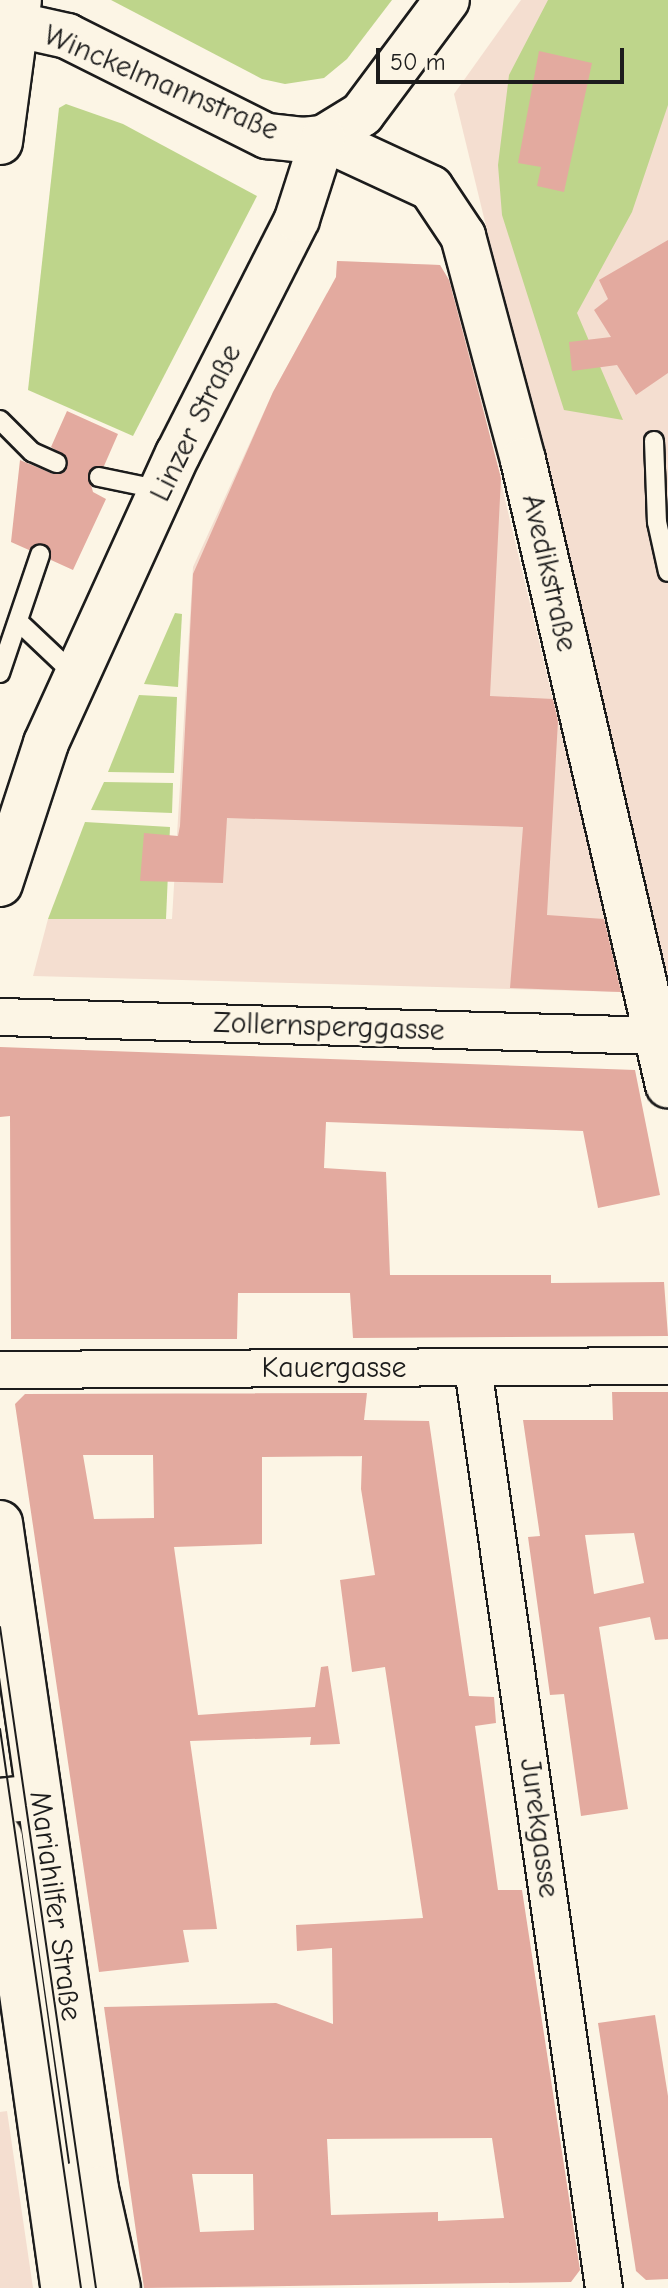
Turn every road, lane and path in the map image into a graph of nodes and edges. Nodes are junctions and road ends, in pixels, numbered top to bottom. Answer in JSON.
{"nodes":[{"id":1,"x":447,"y":0,"type":"edge"},
{"id":2,"x":9,"y":22,"type":"edge"},
{"id":3,"x":323,"y":138,"type":"junction"},
{"id":4,"x":0,"y":142,"type":"edge"},
{"id":5,"x":0,"y":420,"type":"edge"},
{"id":6,"x":654,"y":441,"type":"dead end"},
{"id":7,"x":57,"y":463,"type":"dead end"},
{"id":8,"x":99,"y":477,"type":"dead end"},
{"id":9,"x":162,"y":490,"type":"junction"},
{"id":10,"x":40,"y":555,"type":"dead end"},
{"id":11,"x":668,"y":572,"type":"edge"},
{"id":12,"x":21,"y":624,"type":"junction"},
{"id":13,"x":0,"y":673,"type":"edge"},
{"id":14,"x":77,"y":677,"type":"junction"},
{"id":15,"x":0,"y":884,"type":"edge"},
{"id":16,"x":0,"y":1017,"type":"edge"},
{"id":17,"x":658,"y":1036,"type":"junction"},
{"id":18,"x":668,"y":1085,"type":"edge"},
{"id":19,"x":668,"y":1366,"type":"edge"},
{"id":20,"x":473,"y":1368,"type":"junction"},
{"id":21,"x":0,"y":1370,"type":"edge"},
{"id":22,"x":0,"y":1523,"type":"edge"},
{"id":23,"x":16,"y":1806,"type":"edge"},
{"id":24,"x":71,"y":2014,"type":"junction"},
{"id":25,"x":26,"y":2020,"type":"junction"},
{"id":26,"x":69,"y":2157,"type":"dead end"},
{"id":27,"x":72,"y":2283,"type":"edge"},
{"id":28,"x":118,"y":2288,"type":"edge"},
{"id":29,"x":604,"y":2288,"type":"edge"}],
"edges":[{"from":1,"to":3,"type":"street"},
{"from":2,"to":3,"type":"street","name":"Winckelmannstraße"},
{"from":2,"to":4,"type":"street"},
{"from":3,"to":9,"type":"street","name":"Linzer Straße"},
{"from":3,"to":17,"type":"street","name":"Avedikstraße"},
{"from":5,"to":7,"type":"lane"},
{"from":6,"to":11,"type":"lane"},
{"from":8,"to":9,"type":"lane"},
{"from":9,"to":14,"type":"street","name":"Linzer Straße"},
{"from":10,"to":12,"type":"lane"},
{"from":12,"to":13,"type":"lane"},
{"from":12,"to":14,"type":"lane"},
{"from":14,"to":15,"type":"street","name":"Linzer Straße"},
{"from":16,"to":17,"type":"street","name":"Zollernsperggasse"},
{"from":17,"to":18,"type":"street","name":"Avedikstraße"},
{"from":19,"to":20,"type":"street","name":"Kauergasse"},
{"from":20,"to":21,"type":"street","name":"Kauergasse"},
{"from":20,"to":29,"type":"street","name":"Jurekgasse"},
{"from":22,"to":23,"type":"street","name":"Mariahilfer Straße"},
{"from":23,"to":24,"type":"street","name":"Mariahilfer Straße"},
{"from":23,"to":25,"type":"street","name":"Mariahilfer Straße"},
{"from":24,"to":25,"type":"street"},
{"from":24,"to":28,"type":"street","name":"Mariahilfer Straße"},
{"from":25,"to":27,"type":"street","name":"Mariahilfer Straße"},
{"from":26,"to":27,"type":"lane"}]}
